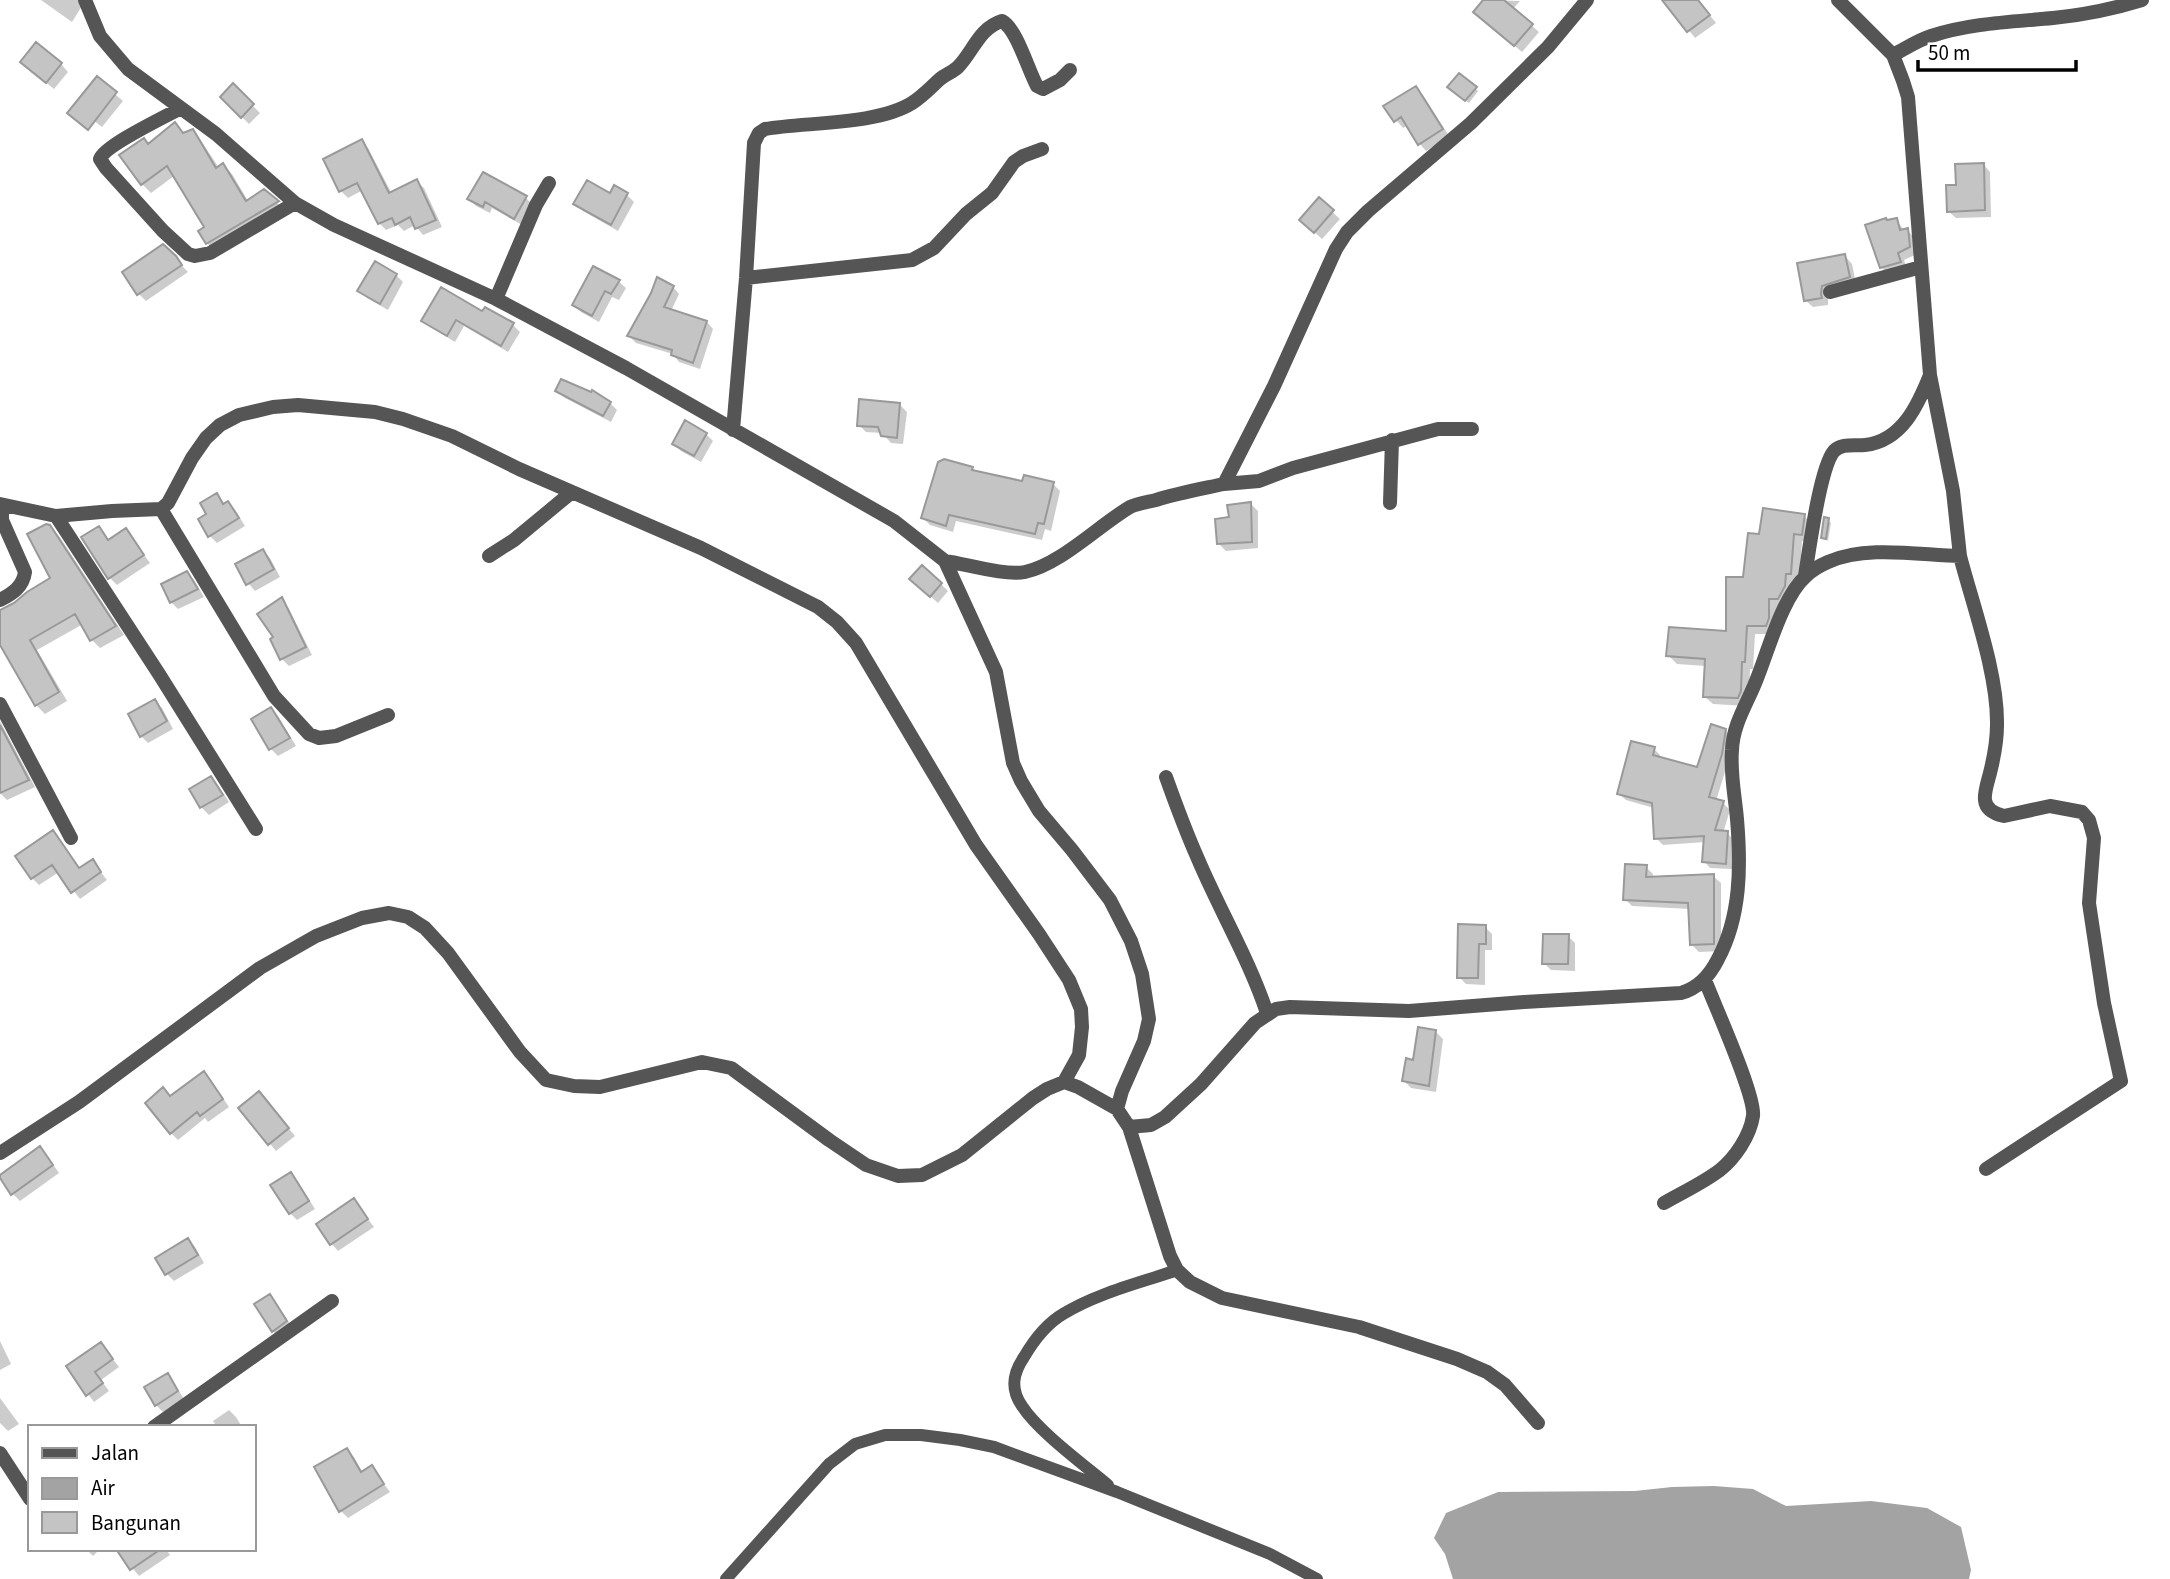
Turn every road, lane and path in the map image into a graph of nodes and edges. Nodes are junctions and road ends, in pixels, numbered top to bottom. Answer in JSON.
{"nodes":[{"id":1,"x":85,"y":0,"type":"edge"},
{"id":2,"x":1587,"y":0,"type":"edge"},
{"id":3,"x":1838,"y":0,"type":"edge"},
{"id":4,"x":2142,"y":0,"type":"edge"},
{"id":5,"x":1893,"y":55,"type":"junction"},
{"id":6,"x":1070,"y":70,"type":"dead end"},
{"id":7,"x":181,"y":108,"type":"junction"},
{"id":8,"x":1042,"y":149,"type":"dead end"},
{"id":9,"x":549,"y":183,"type":"dead end"},
{"id":10,"x":295,"y":203,"type":"junction"},
{"id":11,"x":1922,"y":267,"type":"junction"},
{"id":12,"x":746,"y":278,"type":"junction"},
{"id":13,"x":1830,"y":292,"type":"dead end"},
{"id":14,"x":496,"y":299,"type":"junction"},
{"id":15,"x":1930,"y":375,"type":"junction"},
{"id":16,"x":1472,"y":429,"type":"dead end"},
{"id":17,"x":733,"y":430,"type":"junction"},
{"id":18,"x":1392,"y":440,"type":"junction"},
{"id":19,"x":1224,"y":484,"type":"junction"},
{"id":20,"x":572,"y":492,"type":"junction"},
{"id":21,"x":1390,"y":503,"type":"dead end"},
{"id":22,"x":1,"y":505,"type":"edge"},
{"id":23,"x":161,"y":509,"type":"junction"},
{"id":24,"x":56,"y":516,"type":"junction"},
{"id":25,"x":489,"y":556,"type":"dead end"},
{"id":26,"x":1960,"y":556,"type":"junction"},
{"id":27,"x":945,"y":561,"type":"junction"},
{"id":28,"x":1805,"y":576,"type":"junction"},
{"id":29,"x":0,"y":600,"type":"edge"},
{"id":30,"x":0,"y":704,"type":"edge"},
{"id":31,"x":388,"y":715,"type":"dead end"},
{"id":32,"x":1166,"y":778,"type":"dead end"},
{"id":33,"x":256,"y":829,"type":"dead end"},
{"id":34,"x":71,"y":838,"type":"dead end"},
{"id":35,"x":1704,"y":980,"type":"junction"},
{"id":36,"x":1267,"y":1013,"type":"junction"},
{"id":37,"x":1064,"y":1082,"type":"junction"},
{"id":38,"x":1117,"y":1109,"type":"junction"},
{"id":39,"x":1129,"y":1127,"type":"junction"},
{"id":40,"x":0,"y":1153,"type":"edge"},
{"id":41,"x":1986,"y":1170,"type":"dead end"},
{"id":42,"x":1664,"y":1203,"type":"dead end"},
{"id":43,"x":1178,"y":1269,"type":"junction"},
{"id":44,"x":332,"y":1301,"type":"dead end"},
{"id":45,"x":1538,"y":1423,"type":"dead end"},
{"id":46,"x":157,"y":1425,"type":"edge"},
{"id":47,"x":0,"y":1453,"type":"edge"},
{"id":48,"x":1116,"y":1492,"type":"junction"},
{"id":49,"x":28,"y":1496,"type":"edge"},
{"id":50,"x":726,"y":1579,"type":"edge"},
{"id":51,"x":1317,"y":1579,"type":"edge"}],
"edges":[{"from":1,"to":7,"type":"street"},
{"from":2,"to":19,"type":"street"},
{"from":3,"to":5,"type":"street"},
{"from":4,"to":5,"type":"street"},
{"from":5,"to":11,"type":"street"},
{"from":6,"to":12,"type":"street"},
{"from":7,"to":10,"type":"street"},
{"from":7,"to":10,"type":"street"},
{"from":8,"to":12,"type":"street"},
{"from":9,"to":14,"type":"street"},
{"from":10,"to":14,"type":"street"},
{"from":11,"to":13,"type":"street"},
{"from":11,"to":15,"type":"street"},
{"from":12,"to":17,"type":"street"},
{"from":14,"to":17,"type":"street"},
{"from":15,"to":26,"type":"street"},
{"from":15,"to":28,"type":"street"},
{"from":16,"to":18,"type":"street"},
{"from":17,"to":27,"type":"street"},
{"from":18,"to":19,"type":"street"},
{"from":18,"to":21,"type":"street"},
{"from":19,"to":27,"type":"street"},
{"from":20,"to":23,"type":"street"},
{"from":20,"to":25,"type":"street"},
{"from":20,"to":37,"type":"street"},
{"from":22,"to":24,"type":"street"},
{"from":22,"to":29,"type":"street"},
{"from":23,"to":24,"type":"street"},
{"from":23,"to":31,"type":"street"},
{"from":24,"to":33,"type":"street"},
{"from":26,"to":28,"type":"street"},
{"from":26,"to":41,"type":"street"},
{"from":27,"to":38,"type":"street"},
{"from":28,"to":35,"type":"street"},
{"from":30,"to":34,"type":"street"},
{"from":32,"to":36,"type":"street"},
{"from":35,"to":36,"type":"street"},
{"from":35,"to":42,"type":"street"},
{"from":36,"to":39,"type":"street"},
{"from":37,"to":38,"type":"street"},
{"from":37,"to":40,"type":"street"},
{"from":38,"to":39,"type":"street"},
{"from":39,"to":43,"type":"street"},
{"from":43,"to":45,"type":"street"},
{"from":43,"to":48,"type":"lane"},
{"from":44,"to":46,"type":"street"},
{"from":47,"to":49,"type":"street"},
{"from":48,"to":50,"type":"lane"},
{"from":48,"to":51,"type":"lane"}]}
